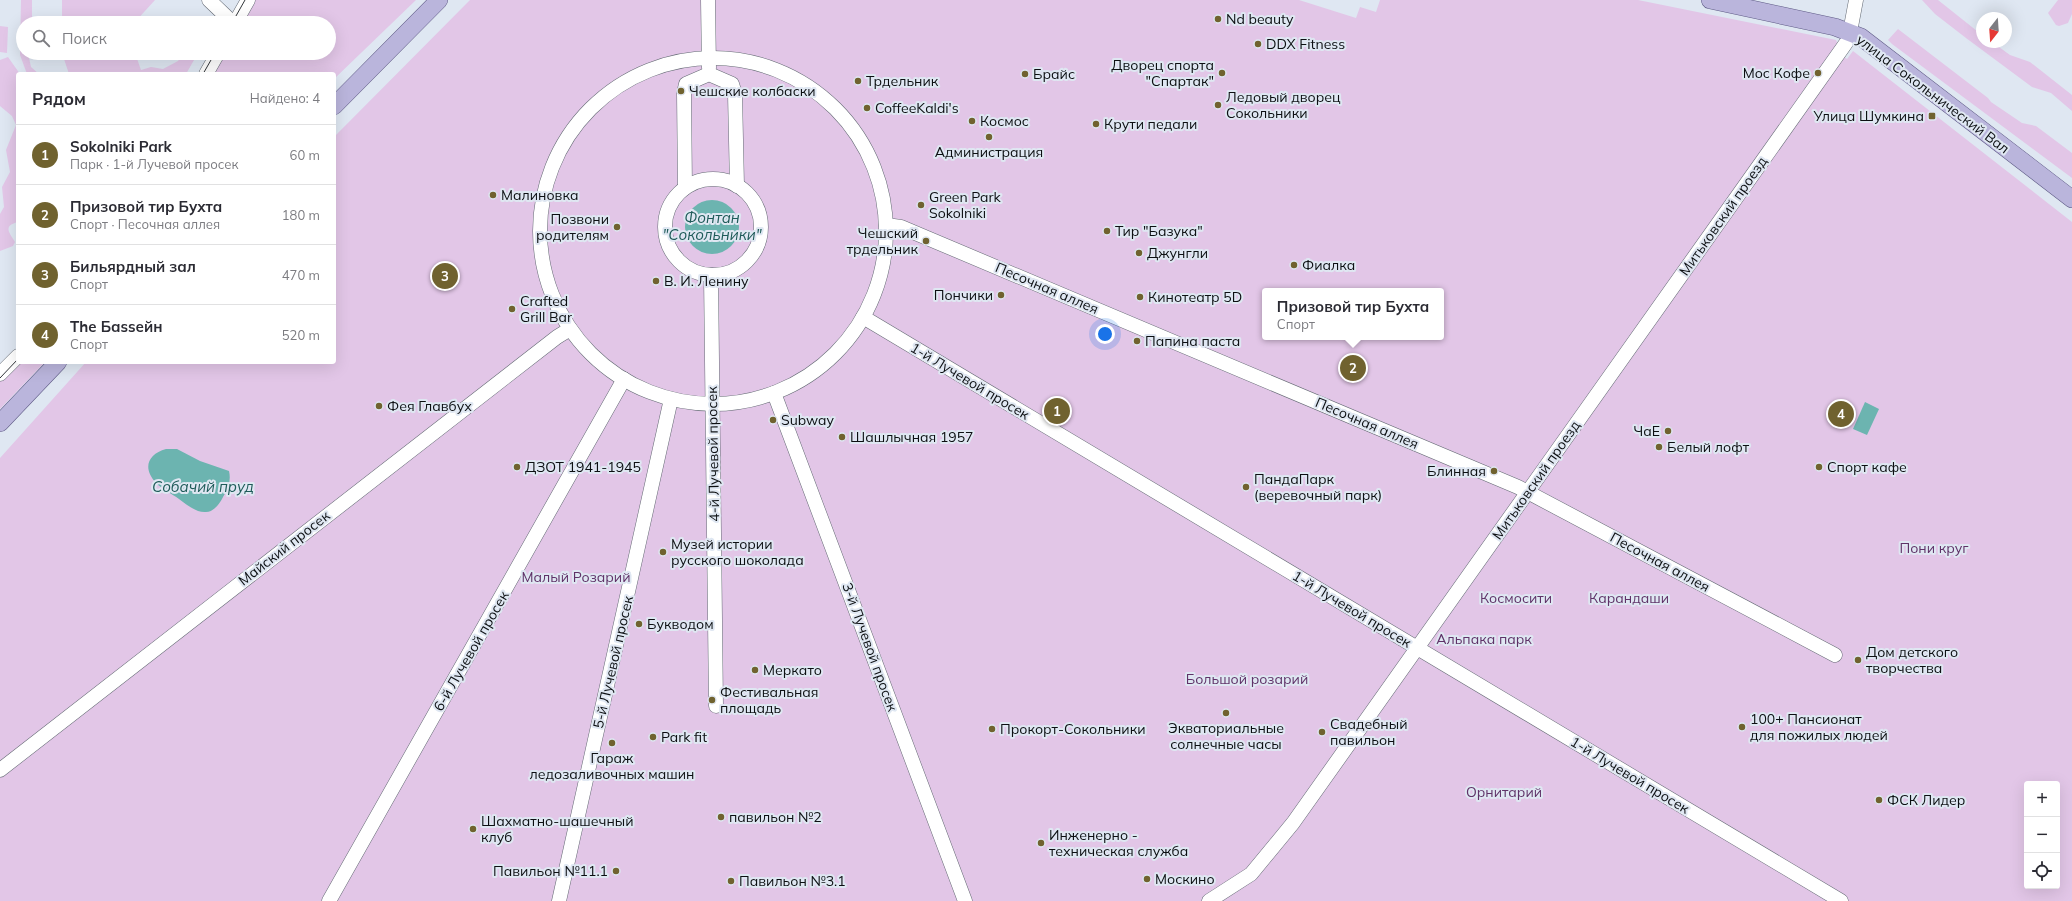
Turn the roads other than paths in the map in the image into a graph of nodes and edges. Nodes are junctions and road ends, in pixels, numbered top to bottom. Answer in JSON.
{"nodes":[{"id":1,"x":210,"y":0,"type":"edge"},
{"id":2,"x":248,"y":0,"type":"edge"},
{"id":3,"x":439,"y":0,"type":"edge"},
{"id":4,"x":708,"y":0,"type":"edge"},
{"id":5,"x":1710,"y":0,"type":"edge"},
{"id":6,"x":1856,"y":0,"type":"edge"},
{"id":7,"x":227,"y":16,"type":"edge"},
{"id":8,"x":238,"y":16,"type":"edge"},
{"id":9,"x":1848,"y":37,"type":"junction"},
{"id":10,"x":709,"y":58,"type":"junction"},
{"id":11,"x":214,"y":60,"type":"edge"},
{"id":12,"x":207,"y":72,"type":"edge"},
{"id":13,"x":709,"y":74,"type":"junction"},
{"id":14,"x":336,"y":104,"type":"edge"},
{"id":15,"x":737,"y":186,"type":"junction"},
{"id":16,"x":685,"y":188,"type":"junction"},
{"id":17,"x":2072,"y":199,"type":"edge"},
{"id":18,"x":886,"y":225,"type":"junction"},
{"id":19,"x":711,"y":275,"type":"junction"},
{"id":20,"x":863,"y":317,"type":"junction"},
{"id":21,"x":570,"y":329,"type":"junction"},
{"id":22,"x":16,"y":358,"type":"edge"},
{"id":23,"x":56,"y":364,"type":"edge"},
{"id":24,"x":0,"y":374,"type":"edge"},
{"id":25,"x":624,"y":379,"type":"junction"},
{"id":26,"x":774,"y":393,"type":"junction"},
{"id":27,"x":672,"y":399,"type":"junction"},
{"id":28,"x":712,"y":404,"type":"junction"},
{"id":29,"x":0,"y":423,"type":"edge"},
{"id":30,"x":1528,"y":491,"type":"junction"},
{"id":31,"x":1417,"y":648,"type":"junction"},
{"id":32,"x":1835,"y":655,"type":"dead end"},
{"id":33,"x":716,"y":706,"type":"dead end"},
{"id":34,"x":0,"y":770,"type":"edge"},
{"id":35,"x":329,"y":901,"type":"edge"},
{"id":36,"x":559,"y":901,"type":"edge"},
{"id":37,"x":965,"y":901,"type":"edge"},
{"id":38,"x":1209,"y":901,"type":"edge"},
{"id":39,"x":1841,"y":901,"type":"edge"}],
"edges":[{"from":1,"to":7,"type":"street"},
{"from":2,"to":8,"type":"street"},
{"from":3,"to":14,"type":"main road"},
{"from":4,"to":10,"type":"street"},
{"from":5,"to":9,"type":"main road","name":"улица Сокольнический Вал"},
{"from":6,"to":9,"type":"street"},
{"from":9,"to":17,"type":"main road","name":"улица Сокольнический Вал"},
{"from":9,"to":30,"type":"street","name":"Митьковский проезд"},
{"from":10,"to":13,"type":"street"},
{"from":10,"to":18,"type":"street"},
{"from":10,"to":21,"type":"street"},
{"from":11,"to":12,"type":"street"},
{"from":13,"to":15,"type":"street"},
{"from":13,"to":16,"type":"street"},
{"from":15,"to":16,"type":"street"},
{"from":15,"to":19,"type":"street"},
{"from":16,"to":19,"type":"street"},
{"from":18,"to":20,"type":"street"},
{"from":18,"to":30,"type":"street","name":"Песочная аллея"},
{"from":19,"to":28,"type":"street","name":"4-й Лучевой просек"},
{"from":20,"to":26,"type":"street"},
{"from":20,"to":31,"type":"street","name":"1-й Лучевой просек"},
{"from":21,"to":25,"type":"street"},
{"from":21,"to":34,"type":"street","name":"Майский просек"},
{"from":22,"to":24,"type":"street"},
{"from":23,"to":29,"type":"main road"},
{"from":25,"to":27,"type":"street"},
{"from":25,"to":35,"type":"street","name":"6-й Лучевой просек"},
{"from":26,"to":28,"type":"street"},
{"from":26,"to":37,"type":"street","name":"3-й Лучевой просек"},
{"from":27,"to":28,"type":"street"},
{"from":27,"to":36,"type":"street","name":"5-й Лучевой просек"},
{"from":28,"to":33,"type":"street","name":"4-й Лучевой просек"},
{"from":30,"to":31,"type":"street","name":"Митьковский проезд"},
{"from":30,"to":32,"type":"street","name":"Песочная аллея"},
{"from":31,"to":38,"type":"street","name":"Митьковский проезд"},
{"from":31,"to":39,"type":"street","name":"1-й Лучевой просек"}]}
